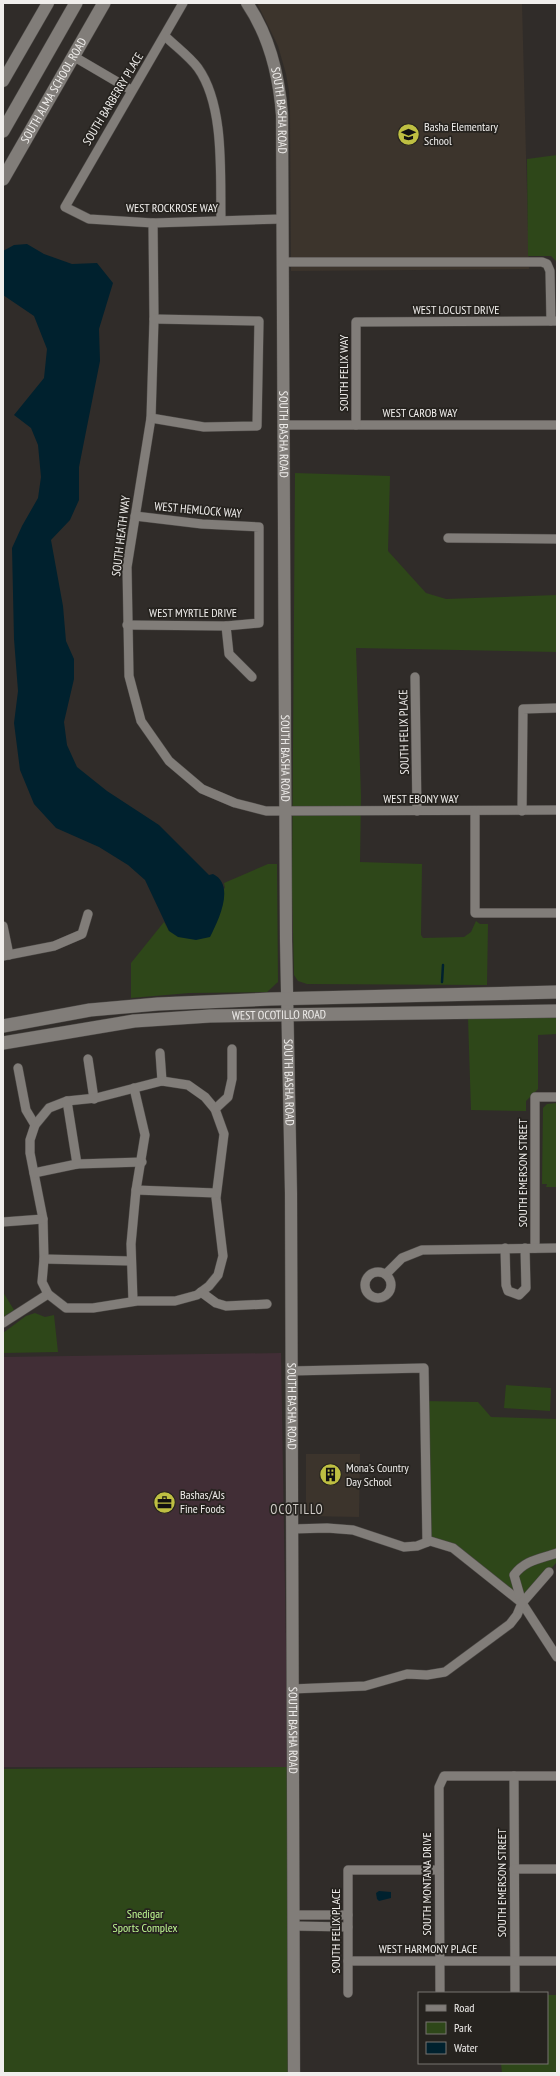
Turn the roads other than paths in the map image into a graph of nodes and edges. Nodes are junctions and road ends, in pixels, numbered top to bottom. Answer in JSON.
{"nodes":[{"id":1,"x":48,"y":3,"type":"edge"},
{"id":2,"x":76,"y":3,"type":"edge"},
{"id":3,"x":104,"y":3,"type":"edge"},
{"id":4,"x":183,"y":3,"type":"edge"},
{"id":5,"x":247,"y":3,"type":"edge"},
{"id":6,"x":165,"y":36,"type":"junction"},
{"id":7,"x":73,"y":56,"type":"junction"},
{"id":8,"x":3,"y":80,"type":"edge"},
{"id":9,"x":131,"y":90,"type":"junction"},
{"id":10,"x":3,"y":130,"type":"edge"},
{"id":11,"x":3,"y":179,"type":"edge"},
{"id":12,"x":65,"y":207,"type":"joint"},
{"id":13,"x":282,"y":219,"type":"junction"},
{"id":14,"x":221,"y":220,"type":"junction"},
{"id":15,"x":153,"y":223,"type":"junction"},
{"id":16,"x":283,"y":262,"type":"junction"},
{"id":17,"x":154,"y":319,"type":"junction"},
{"id":18,"x":554,"y":321,"type":"edge"},
{"id":19,"x":356,"y":322,"type":"joint"},
{"id":20,"x":151,"y":418,"type":"junction"},
{"id":21,"x":283,"y":425,"type":"junction"},
{"id":22,"x":356,"y":425,"type":"junction"},
{"id":23,"x":557,"y":425,"type":"edge"},
{"id":24,"x":135,"y":516,"type":"junction"},
{"id":25,"x":448,"y":538,"type":"dead end"},
{"id":26,"x":557,"y":539,"type":"edge"},
{"id":27,"x":259,"y":623,"type":"joint"},
{"id":28,"x":127,"y":625,"type":"junction"},
{"id":29,"x":226,"y":626,"type":"junction"},
{"id":30,"x":252,"y":677,"type":"dead end"},
{"id":31,"x":415,"y":677,"type":"dead end"},
{"id":32,"x":557,"y":708,"type":"edge"},
{"id":33,"x":557,"y":810,"type":"edge"},
{"id":34,"x":285,"y":811,"type":"junction"},
{"id":35,"x":417,"y":811,"type":"junction"},
{"id":36,"x":476,"y":811,"type":"junction"},
{"id":37,"x":522,"y":811,"type":"junction"},
{"id":38,"x":557,"y":913,"type":"edge"},
{"id":39,"x":88,"y":914,"type":"dead end"},
{"id":40,"x":3,"y":926,"type":"edge"},
{"id":41,"x":6,"y":955,"type":"edge"},
{"id":42,"x":557,"y":992,"type":"edge"},
{"id":43,"x":287,"y":999,"type":"junction"},
{"id":44,"x":557,"y":1011,"type":"edge"},
{"id":45,"x":287,"y":1014,"type":"junction"},
{"id":46,"x":3,"y":1026,"type":"edge"},
{"id":47,"x":3,"y":1043,"type":"edge"},
{"id":48,"x":232,"y":1049,"type":"dead end"},
{"id":49,"x":160,"y":1053,"type":"dead end"},
{"id":50,"x":88,"y":1059,"type":"dead end"},
{"id":51,"x":18,"y":1068,"type":"dead end"},
{"id":52,"x":162,"y":1080,"type":"junction"},
{"id":53,"x":134,"y":1088,"type":"junction"},
{"id":54,"x":557,"y":1097,"type":"edge"},
{"id":55,"x":94,"y":1099,"type":"junction"},
{"id":56,"x":67,"y":1101,"type":"junction"},
{"id":57,"x":215,"y":1109,"type":"junction"},
{"id":58,"x":35,"y":1124,"type":"junction"},
{"id":59,"x":142,"y":1162,"type":"junction"},
{"id":60,"x":77,"y":1164,"type":"junction"},
{"id":61,"x":34,"y":1173,"type":"junction"},
{"id":62,"x":136,"y":1190,"type":"junction"},
{"id":63,"x":216,"y":1193,"type":"junction"},
{"id":64,"x":43,"y":1219,"type":"junction"},
{"id":65,"x":3,"y":1222,"type":"edge"},
{"id":66,"x":505,"y":1248,"type":"junction"},
{"id":67,"x":525,"y":1248,"type":"junction"},
{"id":68,"x":535,"y":1248,"type":"junction"},
{"id":69,"x":557,"y":1248,"type":"edge"},
{"id":70,"x":44,"y":1259,"type":"junction"},
{"id":71,"x":131,"y":1262,"type":"junction"},
{"id":72,"x":386,"y":1274,"type":"dead end"},
{"id":73,"x":201,"y":1292,"type":"junction"},
{"id":74,"x":48,"y":1294,"type":"junction"},
{"id":75,"x":133,"y":1302,"type":"junction"},
{"id":76,"x":267,"y":1304,"type":"dead end"},
{"id":77,"x":3,"y":1323,"type":"edge"},
{"id":78,"x":291,"y":1371,"type":"junction"},
{"id":79,"x":292,"y":1529,"type":"junction"},
{"id":80,"x":427,"y":1542,"type":"junction"},
{"id":81,"x":557,"y":1553,"type":"edge"},
{"id":82,"x":549,"y":1572,"type":"dead end"},
{"id":83,"x":522,"y":1603,"type":"junction"},
{"id":84,"x":557,"y":1656,"type":"edge"},
{"id":85,"x":292,"y":1689,"type":"junction"},
{"id":86,"x":514,"y":1776,"type":"junction"},
{"id":87,"x":557,"y":1776,"type":"edge"},
{"id":88,"x":514,"y":1869,"type":"junction"},
{"id":89,"x":557,"y":1869,"type":"edge"},
{"id":90,"x":439,"y":1870,"type":"junction"},
{"id":91,"x":328,"y":1915,"type":"junction"},
{"id":92,"x":348,"y":1915,"type":"junction"},
{"id":93,"x":293,"y":1921,"type":"junction"},
{"id":94,"x":328,"y":1926,"type":"junction"},
{"id":95,"x":348,"y":1927,"type":"junction"},
{"id":96,"x":348,"y":1961,"type":"junction"},
{"id":97,"x":440,"y":1961,"type":"junction"},
{"id":98,"x":515,"y":1961,"type":"junction"},
{"id":99,"x":557,"y":1961,"type":"edge"},
{"id":100,"x":515,"y":1991,"type":"dead end"},
{"id":101,"x":440,"y":1992,"type":"dead end"},
{"id":102,"x":348,"y":1993,"type":"dead end"},
{"id":103,"x":294,"y":2073,"type":"edge"}],
"edges":[{"from":1,"to":8,"type":"street"},
{"from":2,"to":10,"type":"main road","name":"SOUTH ALMA SCHOOL ROAD"},
{"from":3,"to":7,"type":"main road","name":"SOUTH ALMA SCHOOL ROAD"},
{"from":4,"to":6,"type":"street","name":"SOUTH BARBERRY PLACE"},
{"from":5,"to":13,"type":"street","name":"SOUTH BASHA ROAD"},
{"from":6,"to":9,"type":"street","name":"SOUTH BARBERRY PLACE"},
{"from":6,"to":14,"type":"street"},
{"from":7,"to":9,"type":"street"},
{"from":7,"to":11,"type":"main road","name":"SOUTH ALMA SCHOOL ROAD"},
{"from":9,"to":12,"type":"street","name":"SOUTH BARBERRY PLACE"},
{"from":12,"to":15,"type":"street","name":"WEST ROCKROSE WAY"},
{"from":13,"to":14,"type":"street","name":"WEST ROCKROSE WAY"},
{"from":13,"to":16,"type":"street","name":"SOUTH BASHA ROAD"},
{"from":14,"to":15,"type":"street","name":"WEST ROCKROSE WAY"},
{"from":15,"to":17,"type":"street","name":"SOUTH HEATH WAY"},
{"from":16,"to":18,"type":"street"},
{"from":16,"to":21,"type":"street","name":"SOUTH BASHA ROAD"},
{"from":17,"to":20,"type":"street","name":"SOUTH HEATH WAY"},
{"from":17,"to":20,"type":"street"},
{"from":18,"to":19,"type":"street","name":"WEST LOCUST DRIVE"},
{"from":19,"to":22,"type":"street","name":"SOUTH FELIX WAY"},
{"from":20,"to":24,"type":"street","name":"SOUTH HEATH WAY"},
{"from":21,"to":22,"type":"street","name":"WEST CAROB WAY"},
{"from":21,"to":34,"type":"street","name":"SOUTH BASHA ROAD"},
{"from":22,"to":23,"type":"street","name":"WEST CAROB WAY"},
{"from":24,"to":27,"type":"street","name":"WEST HEMLOCK WAY"},
{"from":24,"to":28,"type":"street","name":"SOUTH HEATH WAY"},
{"from":25,"to":26,"type":"street"},
{"from":27,"to":29,"type":"street","name":"WEST MYRTLE DRIVE"},
{"from":28,"to":29,"type":"street","name":"WEST MYRTLE DRIVE"},
{"from":28,"to":34,"type":"street","name":"SOUTH HEATH WAY"},
{"from":29,"to":30,"type":"street"},
{"from":31,"to":35,"type":"street","name":"SOUTH FELIX PLACE"},
{"from":32,"to":37,"type":"street"},
{"from":33,"to":37,"type":"street","name":"WEST EBONY WAY"},
{"from":34,"to":35,"type":"street","name":"WEST EBONY WAY"},
{"from":34,"to":43,"type":"street","name":"SOUTH BASHA ROAD"},
{"from":35,"to":36,"type":"street","name":"WEST EBONY WAY"},
{"from":36,"to":37,"type":"street","name":"WEST EBONY WAY"},
{"from":36,"to":38,"type":"street"},
{"from":39,"to":41,"type":"street"},
{"from":40,"to":41,"type":"street"},
{"from":42,"to":43,"type":"main road","name":"WEST OCOTILLO ROAD"},
{"from":43,"to":45,"type":"street","name":"SOUTH BASHA ROAD"},
{"from":43,"to":46,"type":"main road","name":"WEST OCOTILLO ROAD"},
{"from":44,"to":45,"type":"main road","name":"WEST OCOTILLO ROAD"},
{"from":45,"to":47,"type":"main road","name":"WEST OCOTILLO ROAD"},
{"from":45,"to":78,"type":"street","name":"SOUTH BASHA ROAD"},
{"from":48,"to":57,"type":"street"},
{"from":49,"to":52,"type":"street"},
{"from":50,"to":55,"type":"street"},
{"from":51,"to":58,"type":"street"},
{"from":52,"to":53,"type":"street"},
{"from":52,"to":57,"type":"street"},
{"from":53,"to":55,"type":"street"},
{"from":53,"to":59,"type":"street"},
{"from":54,"to":68,"type":"street","name":"SOUTH EMERSON STREET"},
{"from":55,"to":56,"type":"street"},
{"from":56,"to":58,"type":"street"},
{"from":56,"to":60,"type":"street"},
{"from":57,"to":63,"type":"street"},
{"from":58,"to":61,"type":"street"},
{"from":59,"to":60,"type":"street"},
{"from":59,"to":62,"type":"street"},
{"from":60,"to":61,"type":"street"},
{"from":61,"to":64,"type":"street"},
{"from":62,"to":63,"type":"street"},
{"from":62,"to":71,"type":"street"},
{"from":63,"to":73,"type":"street"},
{"from":64,"to":65,"type":"street"},
{"from":64,"to":70,"type":"street"},
{"from":66,"to":67,"type":"street"},
{"from":66,"to":67,"type":"street"},
{"from":66,"to":72,"type":"street"},
{"from":67,"to":68,"type":"street"},
{"from":68,"to":69,"type":"street"},
{"from":70,"to":71,"type":"street"},
{"from":70,"to":74,"type":"street"},
{"from":71,"to":75,"type":"street"},
{"from":73,"to":75,"type":"street"},
{"from":73,"to":76,"type":"street"},
{"from":74,"to":75,"type":"street"},
{"from":74,"to":77,"type":"street"},
{"from":78,"to":79,"type":"street","name":"SOUTH BASHA ROAD"},
{"from":78,"to":80,"type":"street"},
{"from":79,"to":80,"type":"street"},
{"from":79,"to":85,"type":"street","name":"SOUTH BASHA ROAD"},
{"from":80,"to":83,"type":"street"},
{"from":81,"to":83,"type":"street"},
{"from":82,"to":83,"type":"street"},
{"from":83,"to":84,"type":"street"},
{"from":83,"to":85,"type":"street"},
{"from":85,"to":93,"type":"street","name":"SOUTH BASHA ROAD"},
{"from":86,"to":87,"type":"street"},
{"from":86,"to":88,"type":"street","name":"SOUTH EMERSON STREET"},
{"from":86,"to":90,"type":"street","name":"SOUTH MONTANA DRIVE"},
{"from":88,"to":89,"type":"street"},
{"from":88,"to":98,"type":"street","name":"SOUTH EMERSON STREET"},
{"from":90,"to":92,"type":"street","name":"SOUTH FELIX PLACE"},
{"from":90,"to":97,"type":"street","name":"SOUTH MONTANA DRIVE"},
{"from":91,"to":92,"type":"street"},
{"from":91,"to":93,"type":"street"},
{"from":91,"to":94,"type":"street"},
{"from":92,"to":95,"type":"street","name":"SOUTH FELIX PLACE"},
{"from":93,"to":94,"type":"street"},
{"from":93,"to":103,"type":"street","name":"SOUTH BASHA ROAD"},
{"from":94,"to":95,"type":"street"},
{"from":95,"to":96,"type":"street","name":"SOUTH FELIX PLACE"},
{"from":96,"to":97,"type":"street","name":"WEST HARMONY PLACE"},
{"from":96,"to":102,"type":"street","name":"SOUTH FELIX PLACE"},
{"from":97,"to":98,"type":"street","name":"WEST HARMONY PLACE"},
{"from":97,"to":101,"type":"street","name":"SOUTH MONTANA DRIVE"},
{"from":98,"to":99,"type":"street","name":"WEST HARMONY PLACE"},
{"from":98,"to":100,"type":"street","name":"SOUTH EMERSON STREET"}]}
